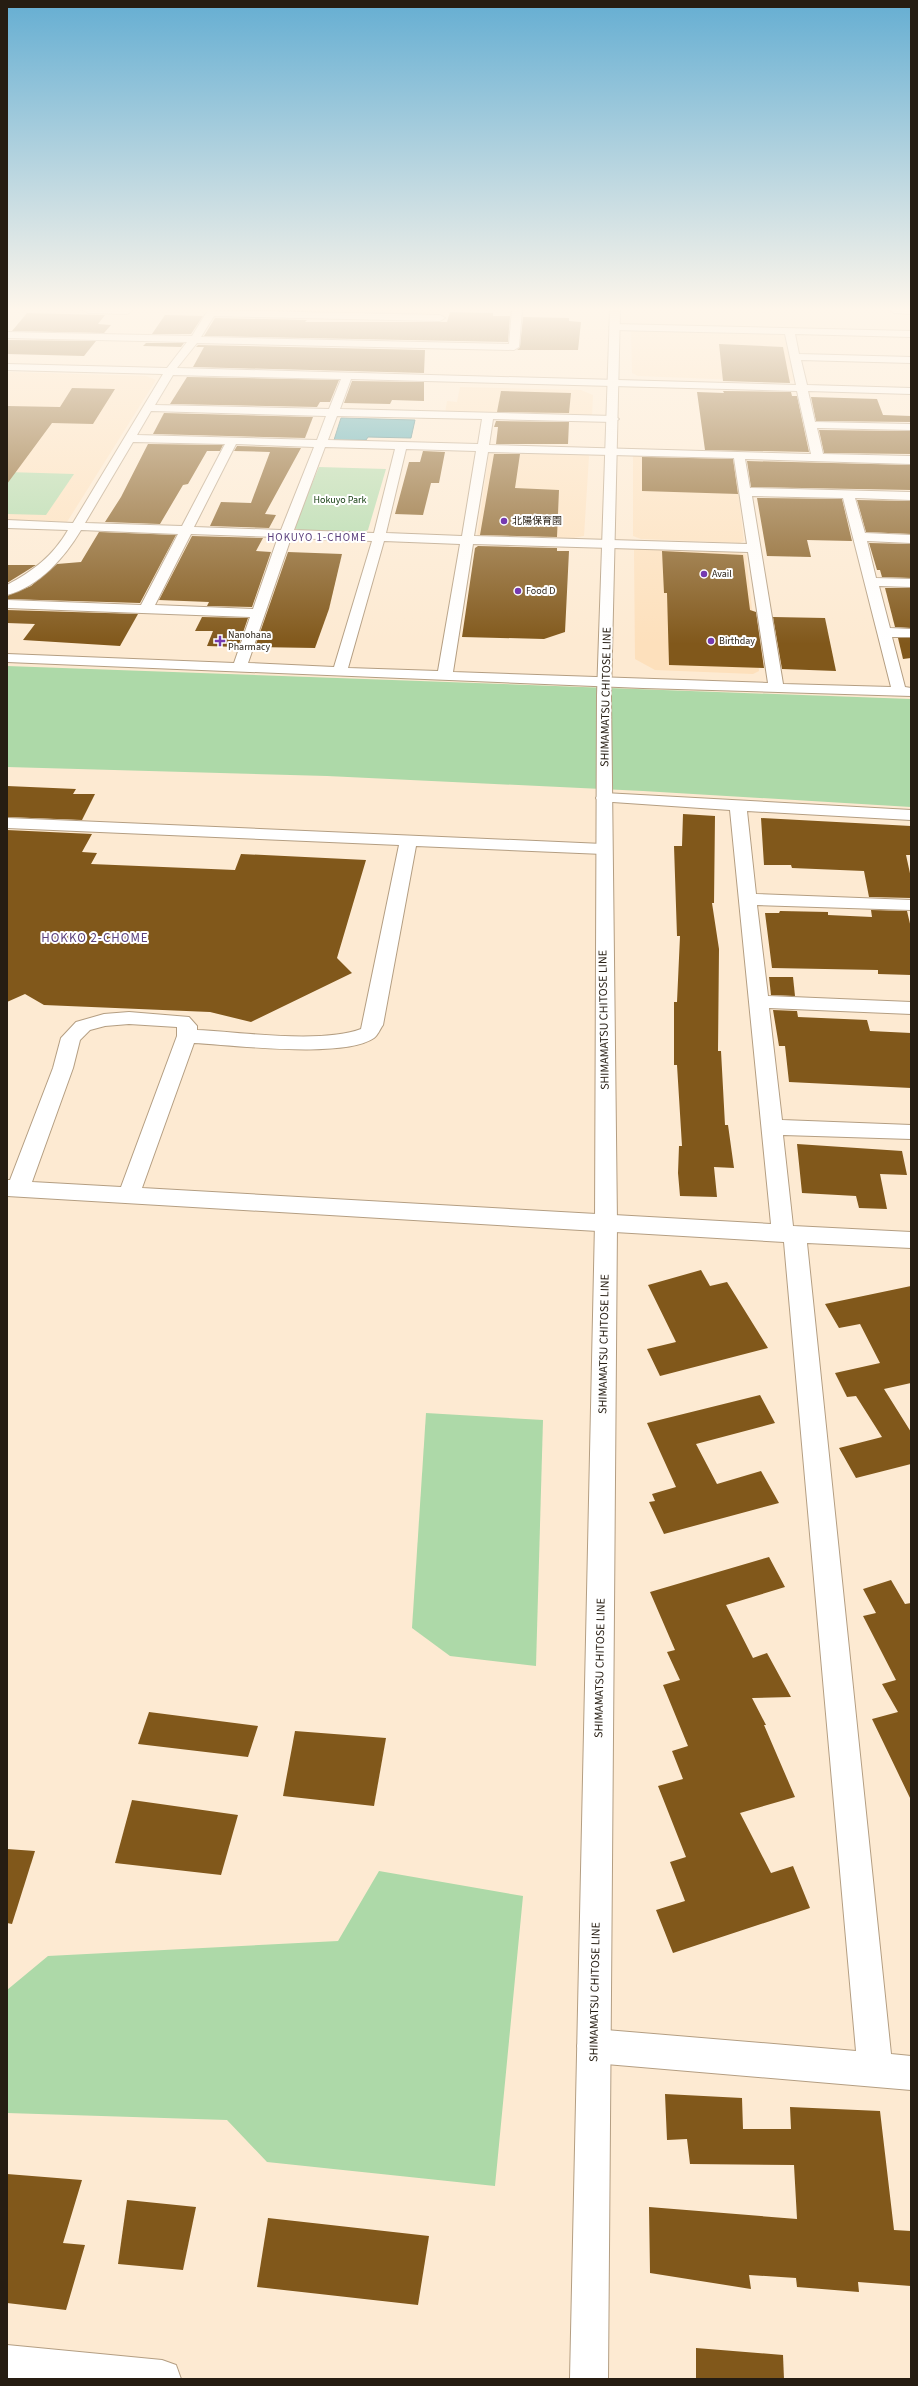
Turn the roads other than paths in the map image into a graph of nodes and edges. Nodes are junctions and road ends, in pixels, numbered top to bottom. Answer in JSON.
{"nodes":[{"id":1,"x":140,"y":421,"type":"edge"},
{"id":2,"x":329,"y":421,"type":"edge"},
{"id":3,"x":487,"y":421,"type":"edge"},
{"id":4,"x":613,"y":421,"type":"edge"},
{"id":5,"x":811,"y":421,"type":"edge"},
{"id":6,"x":812,"y":425,"type":"junction"},
{"id":7,"x":911,"y":427,"type":"edge"},
{"id":8,"x":129,"y":438,"type":"junction"},
{"id":9,"x":232,"y":440,"type":"junction"},
{"id":10,"x":320,"y":444,"type":"junction"},
{"id":11,"x":401,"y":446,"type":"junction"},
{"id":12,"x":482,"y":448,"type":"junction"},
{"id":13,"x":611,"y":452,"type":"junction"},
{"id":14,"x":739,"y":455,"type":"junction"},
{"id":15,"x":818,"y":457,"type":"junction"},
{"id":16,"x":911,"y":460,"type":"edge"},
{"id":17,"x":745,"y":492,"type":"junction"},
{"id":18,"x":848,"y":494,"type":"junction"},
{"id":19,"x":911,"y":496,"type":"edge"},
{"id":20,"x":7,"y":524,"type":"edge"},
{"id":21,"x":79,"y":526,"type":"junction"},
{"id":22,"x":188,"y":530,"type":"junction"},
{"id":23,"x":286,"y":534,"type":"junction"},
{"id":24,"x":379,"y":537,"type":"junction"},
{"id":25,"x":860,"y":537,"type":"junction"},
{"id":26,"x":911,"y":539,"type":"edge"},
{"id":27,"x":467,"y":540,"type":"junction"},
{"id":28,"x":608,"y":545,"type":"junction"},
{"id":29,"x":753,"y":548,"type":"junction"},
{"id":30,"x":870,"y":582,"type":"junction"},
{"id":31,"x":911,"y":583,"type":"edge"},
{"id":32,"x":7,"y":591,"type":"edge"},
{"id":33,"x":7,"y":604,"type":"edge"},
{"id":34,"x":146,"y":609,"type":"junction"},
{"id":35,"x":259,"y":613,"type":"junction"},
{"id":36,"x":884,"y":632,"type":"junction"},
{"id":37,"x":911,"y":633,"type":"edge"},
{"id":38,"x":7,"y":658,"type":"edge"},
{"id":39,"x":240,"y":667,"type":"junction"},
{"id":40,"x":340,"y":671,"type":"junction"},
{"id":41,"x":445,"y":675,"type":"junction"},
{"id":42,"x":606,"y":682,"type":"junction"},
{"id":43,"x":776,"y":688,"type":"junction"},
{"id":44,"x":905,"y":691,"type":"edge"},
{"id":45,"x":604,"y":798,"type":"junction"},
{"id":46,"x":738,"y":805,"type":"junction"},
{"id":47,"x":911,"y":815,"type":"edge"},
{"id":48,"x":7,"y":823,"type":"edge"},
{"id":49,"x":408,"y":841,"type":"junction"},
{"id":50,"x":603,"y":849,"type":"junction"},
{"id":51,"x":748,"y":899,"type":"junction"},
{"id":52,"x":911,"y":905,"type":"edge"},
{"id":53,"x":759,"y":1002,"type":"junction"},
{"id":54,"x":911,"y":1008,"type":"edge"},
{"id":55,"x":187,"y":1036,"type":"junction"},
{"id":56,"x":772,"y":1127,"type":"junction"},
{"id":57,"x":911,"y":1132,"type":"edge"},
{"id":58,"x":13,"y":1189,"type":"edge"},
{"id":59,"x":129,"y":1195,"type":"junction"},
{"id":60,"x":606,"y":1224,"type":"junction"},
{"id":61,"x":789,"y":1233,"type":"junction"},
{"id":62,"x":911,"y":1240,"type":"edge"},
{"id":63,"x":594,"y":2046,"type":"junction"},
{"id":64,"x":875,"y":2070,"type":"junction"},
{"id":65,"x":911,"y":2073,"type":"edge"},
{"id":66,"x":7,"y":2364,"type":"edge"},
{"id":67,"x":162,"y":2379,"type":"edge"},
{"id":68,"x":589,"y":2379,"type":"edge"}],
"edges":[{"from":1,"to":8,"type":"street"},
{"from":2,"to":10,"type":"street"},
{"from":3,"to":12,"type":"street"},
{"from":4,"to":13,"type":"street","name":"SHIMAMATSU CHITOSE LINE"},
{"from":5,"to":6,"type":"street"},
{"from":6,"to":7,"type":"street"},
{"from":6,"to":15,"type":"street"},
{"from":8,"to":9,"type":"street"},
{"from":8,"to":21,"type":"street"},
{"from":9,"to":10,"type":"street"},
{"from":9,"to":22,"type":"street"},
{"from":10,"to":11,"type":"street"},
{"from":10,"to":23,"type":"street"},
{"from":11,"to":12,"type":"street"},
{"from":11,"to":24,"type":"street"},
{"from":12,"to":13,"type":"street"},
{"from":12,"to":27,"type":"street"},
{"from":13,"to":14,"type":"street"},
{"from":13,"to":28,"type":"street","name":"SHIMAMATSU CHITOSE LINE"},
{"from":14,"to":15,"type":"street"},
{"from":14,"to":17,"type":"street"},
{"from":15,"to":16,"type":"street"},
{"from":17,"to":18,"type":"street"},
{"from":17,"to":29,"type":"street"},
{"from":18,"to":19,"type":"street"},
{"from":18,"to":25,"type":"street"},
{"from":20,"to":21,"type":"street"},
{"from":21,"to":22,"type":"street"},
{"from":21,"to":32,"type":"street"},
{"from":22,"to":23,"type":"street"},
{"from":22,"to":34,"type":"street"},
{"from":23,"to":24,"type":"street"},
{"from":23,"to":35,"type":"street"},
{"from":24,"to":27,"type":"street"},
{"from":24,"to":40,"type":"street"},
{"from":25,"to":26,"type":"street"},
{"from":25,"to":30,"type":"street"},
{"from":27,"to":28,"type":"street"},
{"from":27,"to":41,"type":"street"},
{"from":28,"to":29,"type":"street"},
{"from":28,"to":42,"type":"street","name":"SHIMAMATSU CHITOSE LINE"},
{"from":29,"to":43,"type":"street"},
{"from":30,"to":31,"type":"street"},
{"from":30,"to":36,"type":"street"},
{"from":33,"to":34,"type":"street"},
{"from":34,"to":35,"type":"street"},
{"from":35,"to":39,"type":"street"},
{"from":36,"to":37,"type":"street"},
{"from":36,"to":44,"type":"street"},
{"from":38,"to":39,"type":"street"},
{"from":39,"to":40,"type":"street"},
{"from":40,"to":41,"type":"street"},
{"from":41,"to":42,"type":"street"},
{"from":42,"to":43,"type":"street"},
{"from":42,"to":45,"type":"street","name":"SHIMAMATSU CHITOSE LINE"},
{"from":43,"to":44,"type":"street"},
{"from":45,"to":46,"type":"street"},
{"from":45,"to":50,"type":"street","name":"SHIMAMATSU CHITOSE LINE"},
{"from":46,"to":47,"type":"street"},
{"from":46,"to":51,"type":"street"},
{"from":48,"to":49,"type":"street"},
{"from":49,"to":50,"type":"street"},
{"from":49,"to":55,"type":"street"},
{"from":50,"to":60,"type":"street","name":"SHIMAMATSU CHITOSE LINE"},
{"from":51,"to":52,"type":"street"},
{"from":51,"to":53,"type":"street"},
{"from":53,"to":54,"type":"street"},
{"from":53,"to":56,"type":"street"},
{"from":55,"to":58,"type":"street"},
{"from":55,"to":59,"type":"street"},
{"from":56,"to":57,"type":"street"},
{"from":56,"to":61,"type":"street"},
{"from":58,"to":59,"type":"street"},
{"from":59,"to":60,"type":"street"},
{"from":60,"to":61,"type":"street"},
{"from":60,"to":63,"type":"street","name":"SHIMAMATSU CHITOSE LINE"},
{"from":61,"to":62,"type":"street"},
{"from":61,"to":64,"type":"street"},
{"from":63,"to":64,"type":"street"},
{"from":63,"to":68,"type":"street","name":"SHIMAMATSU CHITOSE LINE"},
{"from":64,"to":65,"type":"street"},
{"from":66,"to":67,"type":"street"}]}
